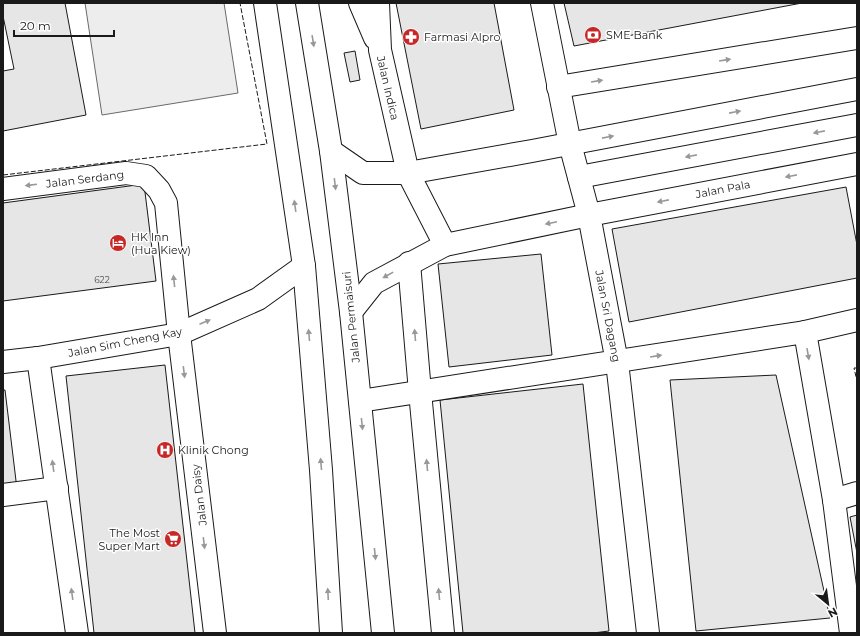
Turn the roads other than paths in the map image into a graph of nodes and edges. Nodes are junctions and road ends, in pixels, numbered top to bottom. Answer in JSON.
{"nodes":[{"id":1,"x":265,"y":3,"type":"edge"},
{"id":2,"x":307,"y":3,"type":"edge"},
{"id":3,"x":360,"y":3,"type":"edge"},
{"id":4,"x":378,"y":3,"type":"edge"},
{"id":5,"x":542,"y":3,"type":"edge"},
{"id":6,"x":857,"y":38,"type":"edge"},
{"id":7,"x":380,"y":50,"type":"junction"},
{"id":8,"x":558,"y":87,"type":"junction"},
{"id":9,"x":857,"y":89,"type":"edge"},
{"id":10,"x":857,"y":125,"type":"edge"},
{"id":11,"x":570,"y":144,"type":"junction"},
{"id":12,"x":331,"y":151,"type":"junction"},
{"id":13,"x":857,"y":164,"type":"edge"},
{"id":14,"x":408,"y":173,"type":"junction"},
{"id":15,"x":579,"y":177,"type":"junction"},
{"id":16,"x":3,"y":189,"type":"edge"},
{"id":17,"x":589,"y":215,"type":"junction"},
{"id":18,"x":445,"y":245,"type":"junction"},
{"id":19,"x":409,"y":264,"type":"junction"},
{"id":20,"x":304,"y":266,"type":"junction"},
{"id":21,"x":351,"y":312,"type":"junction"},
{"id":22,"x":857,"y":320,"type":"edge"},
{"id":23,"x":804,"y":332,"type":"junction"},
{"id":24,"x":179,"y":334,"type":"junction"},
{"id":25,"x":38,"y":358,"type":"junction"},
{"id":26,"x":3,"y":362,"type":"edge"},
{"id":27,"x":617,"y":362,"type":"junction"},
{"id":28,"x":420,"y":392,"type":"junction"},
{"id":29,"x":360,"y":401,"type":"junction"},
{"id":30,"x":57,"y":488,"type":"junction"},
{"id":31,"x":857,"y":493,"type":"edge"},
{"id":32,"x":3,"y":495,"type":"edge"},
{"id":33,"x":834,"y":500,"type":"junction"},
{"id":34,"x":77,"y":633,"type":"edge"},
{"id":35,"x":215,"y":633,"type":"edge"},
{"id":36,"x":331,"y":633,"type":"edge"},
{"id":37,"x":383,"y":633,"type":"edge"},
{"id":38,"x":443,"y":633,"type":"edge"},
{"id":39,"x":648,"y":633,"type":"edge"},
{"id":40,"x":851,"y":633,"type":"edge"}],
"edges":[{"from":20,"to":1,"type":"street","one_way":true},
{"from":2,"to":12,"type":"street","name":"Jalan Permaisuri","one_way":true},
{"from":3,"to":7,"type":"street"},
{"from":4,"to":7,"type":"street","name":"Jalan Indica"},
{"from":5,"to":8,"type":"street","name":"Jalan Sri Dagang"},
{"from":8,"to":6,"type":"street","one_way":true},
{"from":7,"to":14,"type":"street","name":"Jalan Indica"},
{"from":8,"to":11,"type":"street","name":"Jalan Sri Dagang"},
{"from":11,"to":9,"type":"street","one_way":true},
{"from":10,"to":15,"type":"street","one_way":true},
{"from":11,"to":14,"type":"street"},
{"from":11,"to":15,"type":"street","name":"Jalan Sri Dagang"},
{"from":12,"to":14,"type":"street"},
{"from":12,"to":21,"type":"street","name":"Jalan Permaisuri","one_way":true},
{"from":13,"to":17,"type":"street","name":"Jalan Pala","one_way":true},
{"from":14,"to":18,"type":"street","name":"Jalan Indica"},
{"from":15,"to":17,"type":"street","name":"Jalan Sri Dagang"},
{"from":24,"to":16,"type":"street","name":"Jalan Serdang","one_way":true},
{"from":17,"to":18,"type":"street","name":"Jalan Pala","one_way":true},
{"from":17,"to":27,"type":"street","name":"Jalan Sri Dagang"},
{"from":18,"to":19,"type":"street","name":"Jalan Pala"},
{"from":19,"to":21,"type":"street","name":"Jalan Pala","one_way":true},
{"from":28,"to":19,"type":"street","one_way":true},
{"from":24,"to":20,"type":"street","name":"Jalan Sim Cheng Kay","one_way":true},
{"from":36,"to":20,"type":"street","one_way":true},
{"from":21,"to":29,"type":"street","name":"Jalan Permaisuri"},
{"from":22,"to":23,"type":"street"},
{"from":27,"to":23,"type":"street","one_way":true},
{"from":23,"to":33,"type":"street","one_way":true},
{"from":24,"to":25,"type":"street","name":"Jalan Sim Cheng Kay"},
{"from":24,"to":35,"type":"street","name":"Jalan Daisy","one_way":true},
{"from":25,"to":26,"type":"street","name":"Jalan Sim Cheng Kay"},
{"from":30,"to":25,"type":"street","one_way":true},
{"from":27,"to":28,"type":"street"},
{"from":27,"to":39,"type":"street","name":"Jalan Sri Dagang"},
{"from":28,"to":29,"type":"street"},
{"from":38,"to":28,"type":"street","one_way":true},
{"from":29,"to":37,"type":"street","name":"Jalan Permaisuri","one_way":true},
{"from":30,"to":32,"type":"street"},
{"from":34,"to":30,"type":"street","one_way":true},
{"from":31,"to":33,"type":"street"},
{"from":33,"to":40,"type":"street"}]}
